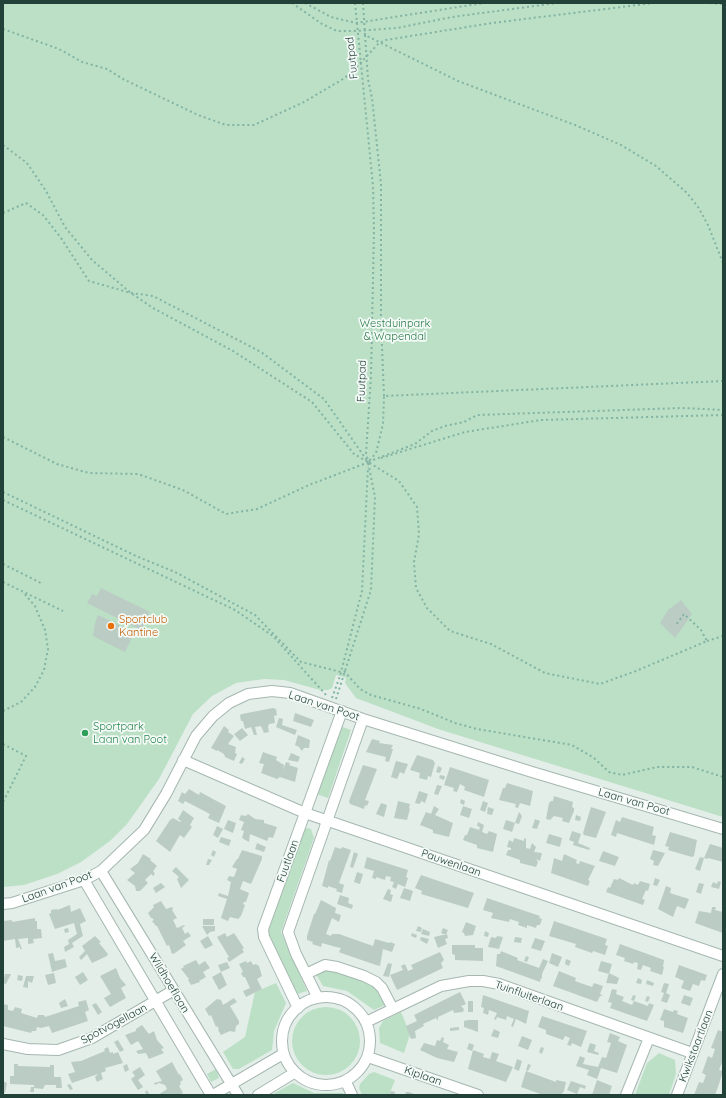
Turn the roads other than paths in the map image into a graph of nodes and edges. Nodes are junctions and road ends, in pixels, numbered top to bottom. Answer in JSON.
{"nodes":[{"id":1,"x":335,"y":709,"type":"junction"},
{"id":2,"x":363,"y":719,"type":"junction"},
{"id":3,"x":183,"y":760,"type":"junction"},
{"id":4,"x":305,"y":813,"type":"junction"},
{"id":5,"x":326,"y":820,"type":"junction"},
{"id":6,"x":723,"y":829,"type":"edge"},
{"id":7,"x":101,"y":871,"type":"junction"},
{"id":8,"x":84,"y":880,"type":"junction"},
{"id":9,"x":3,"y":904,"type":"edge"},
{"id":10,"x":723,"y":956,"type":"edge"},
{"id":11,"x":306,"y":974,"type":"junction"},
{"id":12,"x":723,"y":974,"type":"edge"},
{"id":13,"x":174,"y":990,"type":"junction"},
{"id":14,"x":318,"y":998,"type":"junction"},
{"id":15,"x":155,"y":1002,"type":"junction"},
{"id":16,"x":298,"y":1008,"type":"junction"},
{"id":17,"x":393,"y":1009,"type":"junction"},
{"id":18,"x":366,"y":1022,"type":"junction"},
{"id":19,"x":649,"y":1038,"type":"junction"},
{"id":20,"x":3,"y":1044,"type":"edge"},
{"id":21,"x":692,"y":1053,"type":"junction"},
{"id":22,"x":283,"y":1054,"type":"junction"},
{"id":23,"x":368,"y":1057,"type":"junction"},
{"id":24,"x":294,"y":1073,"type":"junction"},
{"id":25,"x":346,"y":1082,"type":"junction"},
{"id":26,"x":231,"y":1084,"type":"junction"},
{"id":27,"x":212,"y":1095,"type":"edge"},
{"id":28,"x":238,"y":1095,"type":"edge"},
{"id":29,"x":258,"y":1095,"type":"edge"},
{"id":30,"x":352,"y":1095,"type":"edge"},
{"id":31,"x":478,"y":1095,"type":"edge"},
{"id":32,"x":626,"y":1095,"type":"edge"},
{"id":33,"x":677,"y":1095,"type":"edge"}],
"edges":[{"from":1,"to":2,"type":"street","name":"Laan van Poot"},
{"from":1,"to":3,"type":"street","name":"Laan van Poot"},
{"from":1,"to":4,"type":"street","name":"Fuutlaan"},
{"from":2,"to":5,"type":"street","name":"Fuutlaan"},
{"from":2,"to":6,"type":"street","name":"Laan van Poot"},
{"from":3,"to":4,"type":"street","name":"Pauwenlaan"},
{"from":3,"to":7,"type":"street","name":"Laan van Poot"},
{"from":4,"to":5,"type":"street","name":"Pauwenlaan"},
{"from":4,"to":16,"type":"street","name":"Fuutlaan"},
{"from":5,"to":10,"type":"street","name":"Pauwenlaan"},
{"from":5,"to":11,"type":"street","name":"Fuutlaan"},
{"from":7,"to":8,"type":"street","name":"Laan van Poot"},
{"from":7,"to":13,"type":"street","name":"Wildhoeflaan"},
{"from":8,"to":9,"type":"street","name":"Laan van Poot"},
{"from":8,"to":15,"type":"street","name":"Wildhoeflaan"},
{"from":11,"to":14,"type":"street","name":"Fuutlaan"},
{"from":11,"to":17,"type":"street"},
{"from":12,"to":21,"type":"street","name":"Kwikstaartlaan"},
{"from":13,"to":15,"type":"street","name":"Spotvogellaan"},
{"from":13,"to":26,"type":"street","name":"Wildhoeflaan"},
{"from":14,"to":16,"type":"street"},
{"from":14,"to":18,"type":"street"},
{"from":15,"to":20,"type":"street","name":"Spotvogellaan"},
{"from":15,"to":27,"type":"street","name":"Wildhoeflaan"},
{"from":16,"to":22,"type":"street"},
{"from":17,"to":18,"type":"street","name":"Tuinfluiterlaan"},
{"from":17,"to":19,"type":"street","name":"Tuinfluiterlaan"},
{"from":18,"to":23,"type":"street"},
{"from":19,"to":21,"type":"street","name":"Tuinfluiterlaan"},
{"from":19,"to":32,"type":"street"},
{"from":21,"to":33,"type":"street","name":"Kwikstaartlaan"},
{"from":22,"to":24,"type":"street"},
{"from":22,"to":26,"type":"street"},
{"from":23,"to":25,"type":"street"},
{"from":23,"to":31,"type":"street","name":"Kiplaan"},
{"from":24,"to":25,"type":"street"},
{"from":24,"to":29,"type":"street"},
{"from":25,"to":30,"type":"street"},
{"from":26,"to":27,"type":"street"},
{"from":26,"to":28,"type":"street","name":"Wildhoeflaan"}]}
